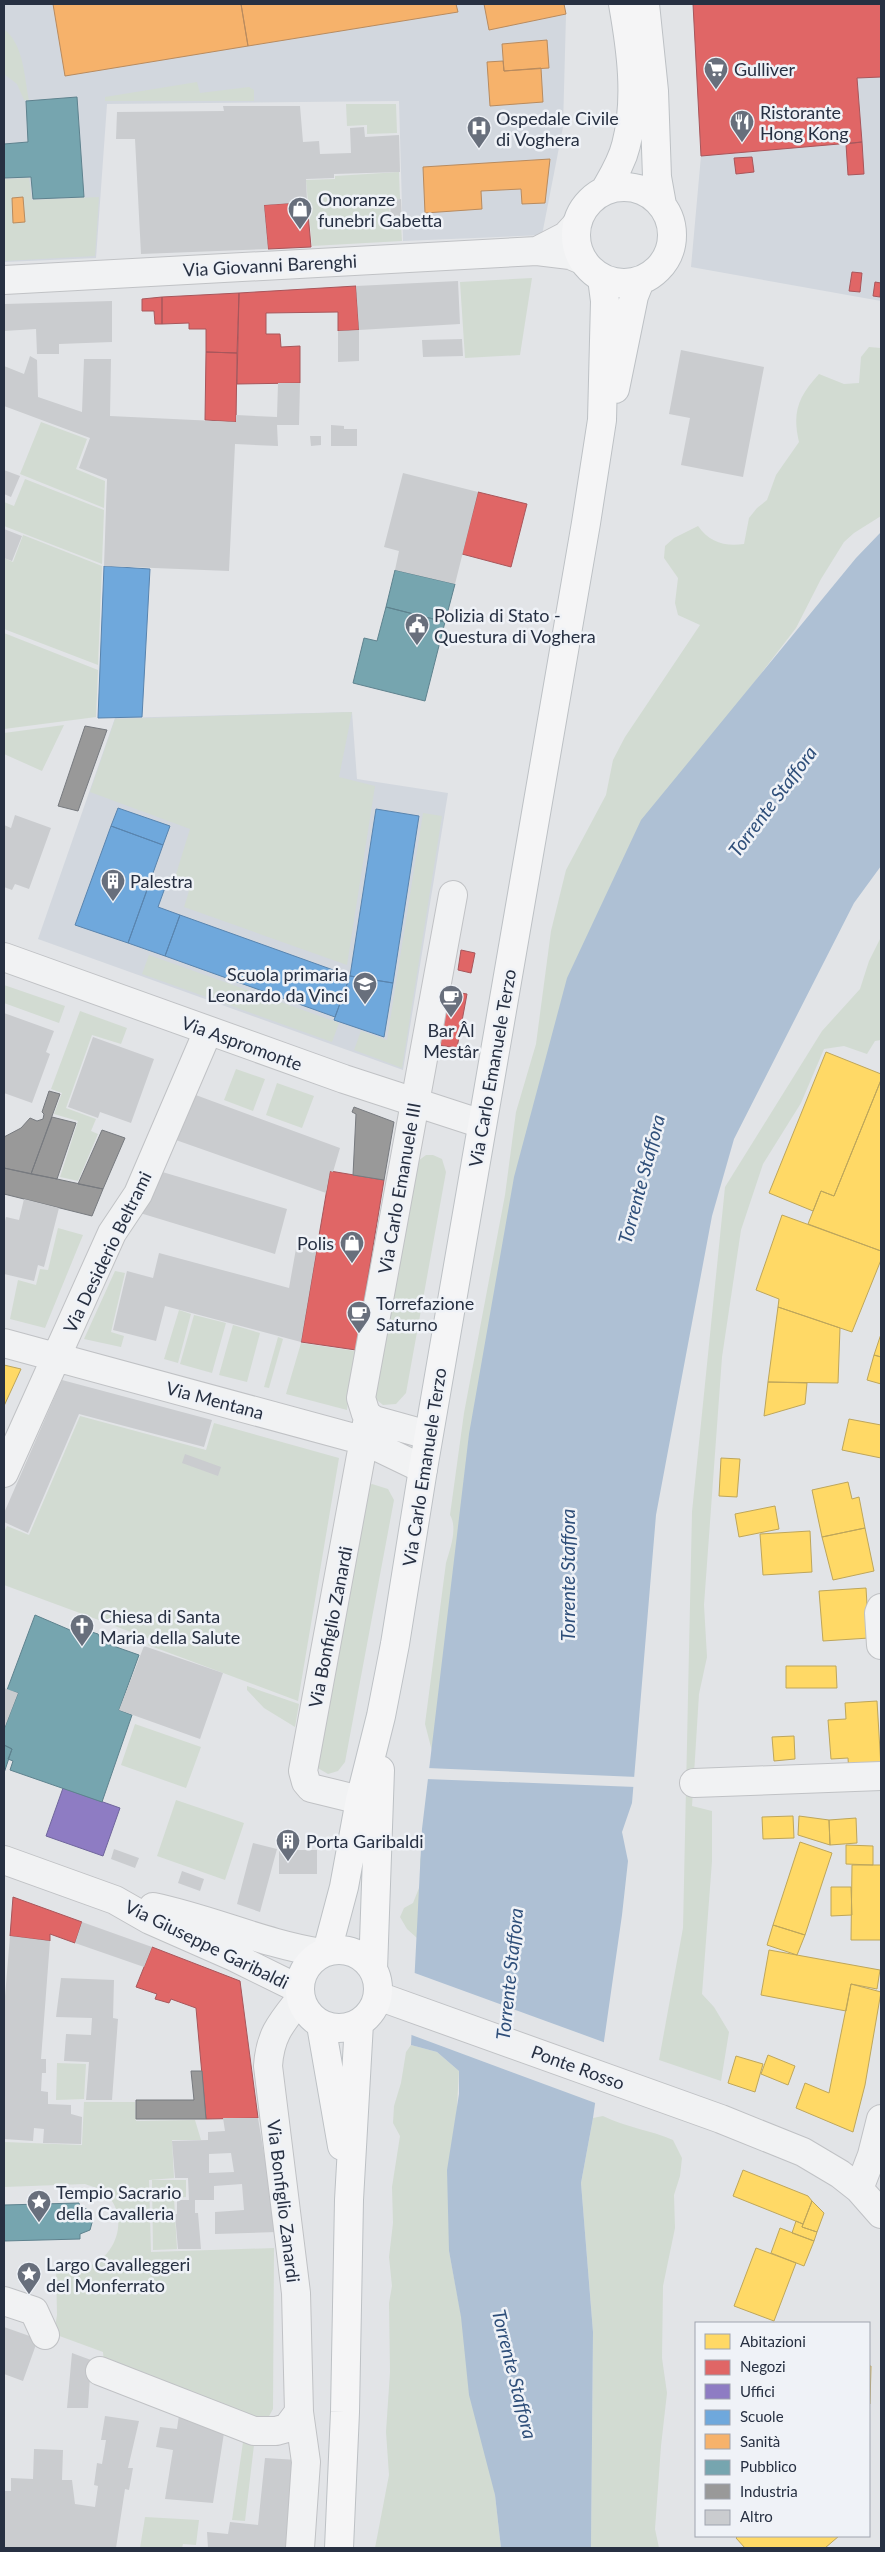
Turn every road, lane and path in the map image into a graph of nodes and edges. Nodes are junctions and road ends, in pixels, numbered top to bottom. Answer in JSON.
{"nodes":[{"id":1,"x":623,"y":4,"type":"edge"},
{"id":2,"x":645,"y":4,"type":"edge"},
{"id":3,"x":605,"y":190,"type":"junction"},
{"id":4,"x":662,"y":205,"type":"junction"},
{"id":5,"x":576,"y":226,"type":"junction"},
{"id":6,"x":537,"y":251,"type":"junction"},
{"id":7,"x":591,"y":269,"type":"junction"},
{"id":8,"x":4,"y":280,"type":"edge"},
{"id":9,"x":640,"y":281,"type":"junction"},
{"id":10,"x":602,"y":420,"type":"junction"},
{"id":11,"x":453,"y":895,"type":"dead end"},
{"id":12,"x":4,"y":957,"type":"edge"},
{"id":13,"x":208,"y":1030,"type":"junction"},
{"id":14,"x":414,"y":1102,"type":"junction"},
{"id":15,"x":482,"y":1124,"type":"junction"},
{"id":16,"x":4,"y":1343,"type":"edge"},
{"id":17,"x":56,"y":1357,"type":"junction"},
{"id":18,"x":366,"y":1414,"type":"junction"},
{"id":19,"x":428,"y":1435,"type":"junction"},
{"id":20,"x":365,"y":1441,"type":"junction"},
{"id":21,"x":423,"y":1469,"type":"junction"},
{"id":22,"x":4,"y":1472,"type":"edge"},
{"id":23,"x":881,"y":1608,"type":"edge"},
{"id":24,"x":881,"y":1645,"type":"edge"},
{"id":25,"x":381,"y":1716,"type":"junction"},
{"id":26,"x":881,"y":1776,"type":"edge"},
{"id":27,"x":694,"y":1783,"type":"dead end"},
{"id":28,"x":360,"y":1800,"type":"junction"},
{"id":29,"x":4,"y":1862,"type":"edge"},
{"id":30,"x":115,"y":1900,"type":"junction"},
{"id":31,"x":316,"y":1951,"type":"junction"},
{"id":32,"x":382,"y":1989,"type":"junction"},
{"id":33,"x":300,"y":1994,"type":"junction"},
{"id":34,"x":359,"y":2023,"type":"junction"},
{"id":35,"x":321,"y":2025,"type":"junction"},
{"id":36,"x":881,"y":2119,"type":"edge"},
{"id":37,"x":859,"y":2189,"type":"junction"},
{"id":38,"x":349,"y":2200,"type":"junction"},
{"id":39,"x":881,"y":2214,"type":"edge"},
{"id":40,"x":4,"y":2301,"type":"edge"},
{"id":41,"x":45,"y":2335,"type":"dead end"},
{"id":42,"x":100,"y":2371,"type":"dead end"},
{"id":43,"x":299,"y":2412,"type":"junction"},
{"id":44,"x":300,"y":2548,"type":"edge"},
{"id":45,"x":340,"y":2548,"type":"edge"}],
"edges":[{"from":1,"to":3,"type":"main road"},
{"from":2,"to":4,"type":"main road"},
{"from":3,"to":4,"type":"main road"},
{"from":3,"to":5,"type":"main road"},
{"from":4,"to":9,"type":"main road"},
{"from":5,"to":6,"type":"street","name":"Via Giovanni Barenghi"},
{"from":5,"to":7,"type":"main road","name":"Via Carlo Emanuele Terzo"},
{"from":6,"to":7,"type":"street","name":"Via Giovanni Barenghi"},
{"from":6,"to":8,"type":"street","name":"Via Giovanni Barenghi"},
{"from":7,"to":9,"type":"main road"},
{"from":7,"to":10,"type":"main road","name":"Via Carlo Emanuele Terzo"},
{"from":9,"to":10,"type":"main road","name":"Via Carlo Emanuele Terzo"},
{"from":10,"to":15,"type":"main road","name":"Via Carlo Emanuele Terzo"},
{"from":11,"to":14,"type":"street","name":"Via Carlo Emanuele III"},
{"from":12,"to":13,"type":"street","name":"Via Aspromonte"},
{"from":13,"to":14,"type":"street","name":"Via Aspromonte"},
{"from":13,"to":17,"type":"street","name":"Via Desiderio Beltrami"},
{"from":14,"to":15,"type":"street","name":"Via Aspromonte"},
{"from":14,"to":18,"type":"street","name":"Via Carlo Emanuele III"},
{"from":15,"to":19,"type":"main road","name":"Via Carlo Emanuele Terzo"},
{"from":16,"to":17,"type":"street","name":"Via Mentana"},
{"from":17,"to":20,"type":"street","name":"Via Mentana"},
{"from":17,"to":22,"type":"street","name":"Via Desiderio Beltrami"},
{"from":18,"to":19,"type":"street"},
{"from":18,"to":20,"type":"street","name":"Via Bonfiglio Zanardi"},
{"from":19,"to":21,"type":"main road","name":"Via Carlo Emanuele Terzo"},
{"from":20,"to":21,"type":"street","name":"Via Mentana"},
{"from":20,"to":28,"type":"street","name":"Via Bonfiglio Zanardi"},
{"from":21,"to":25,"type":"main road","name":"Via Carlo Emanuele Terzo"},
{"from":23,"to":24,"type":"street"},
{"from":25,"to":28,"type":"main road","name":"Via Carlo Emanuele Terzo"},
{"from":25,"to":32,"type":"main road","name":"Via Carlo Emanuele Terzo"},
{"from":26,"to":27,"type":"street"},
{"from":28,"to":31,"type":"main road","name":"Via Carlo Emanuele Terzo"},
{"from":29,"to":30,"type":"street","name":"Via Giuseppe Garibaldi"},
{"from":30,"to":31,"type":"street","name":"Via Giuseppe Garibaldi"},
{"from":30,"to":33,"type":"street","name":"Via Giuseppe Garibaldi"},
{"from":31,"to":32,"type":"main road"},
{"from":31,"to":33,"type":"main road"},
{"from":32,"to":34,"type":"main road"},
{"from":32,"to":37,"type":"street","name":"Ponte Rosso"},
{"from":33,"to":35,"type":"main road"},
{"from":33,"to":43,"type":"street","name":"Via Bonfiglio Zanardi"},
{"from":34,"to":35,"type":"main road"},
{"from":34,"to":38,"type":"main road"},
{"from":35,"to":38,"type":"main road"},
{"from":36,"to":37,"type":"street"},
{"from":37,"to":39,"type":"street","name":"Ponte Rosso"},
{"from":38,"to":45,"type":"main road"},
{"from":40,"to":41,"type":"street"},
{"from":42,"to":43,"type":"street"},
{"from":43,"to":44,"type":"street","name":"Via Bonfiglio Zanardi"}]}
